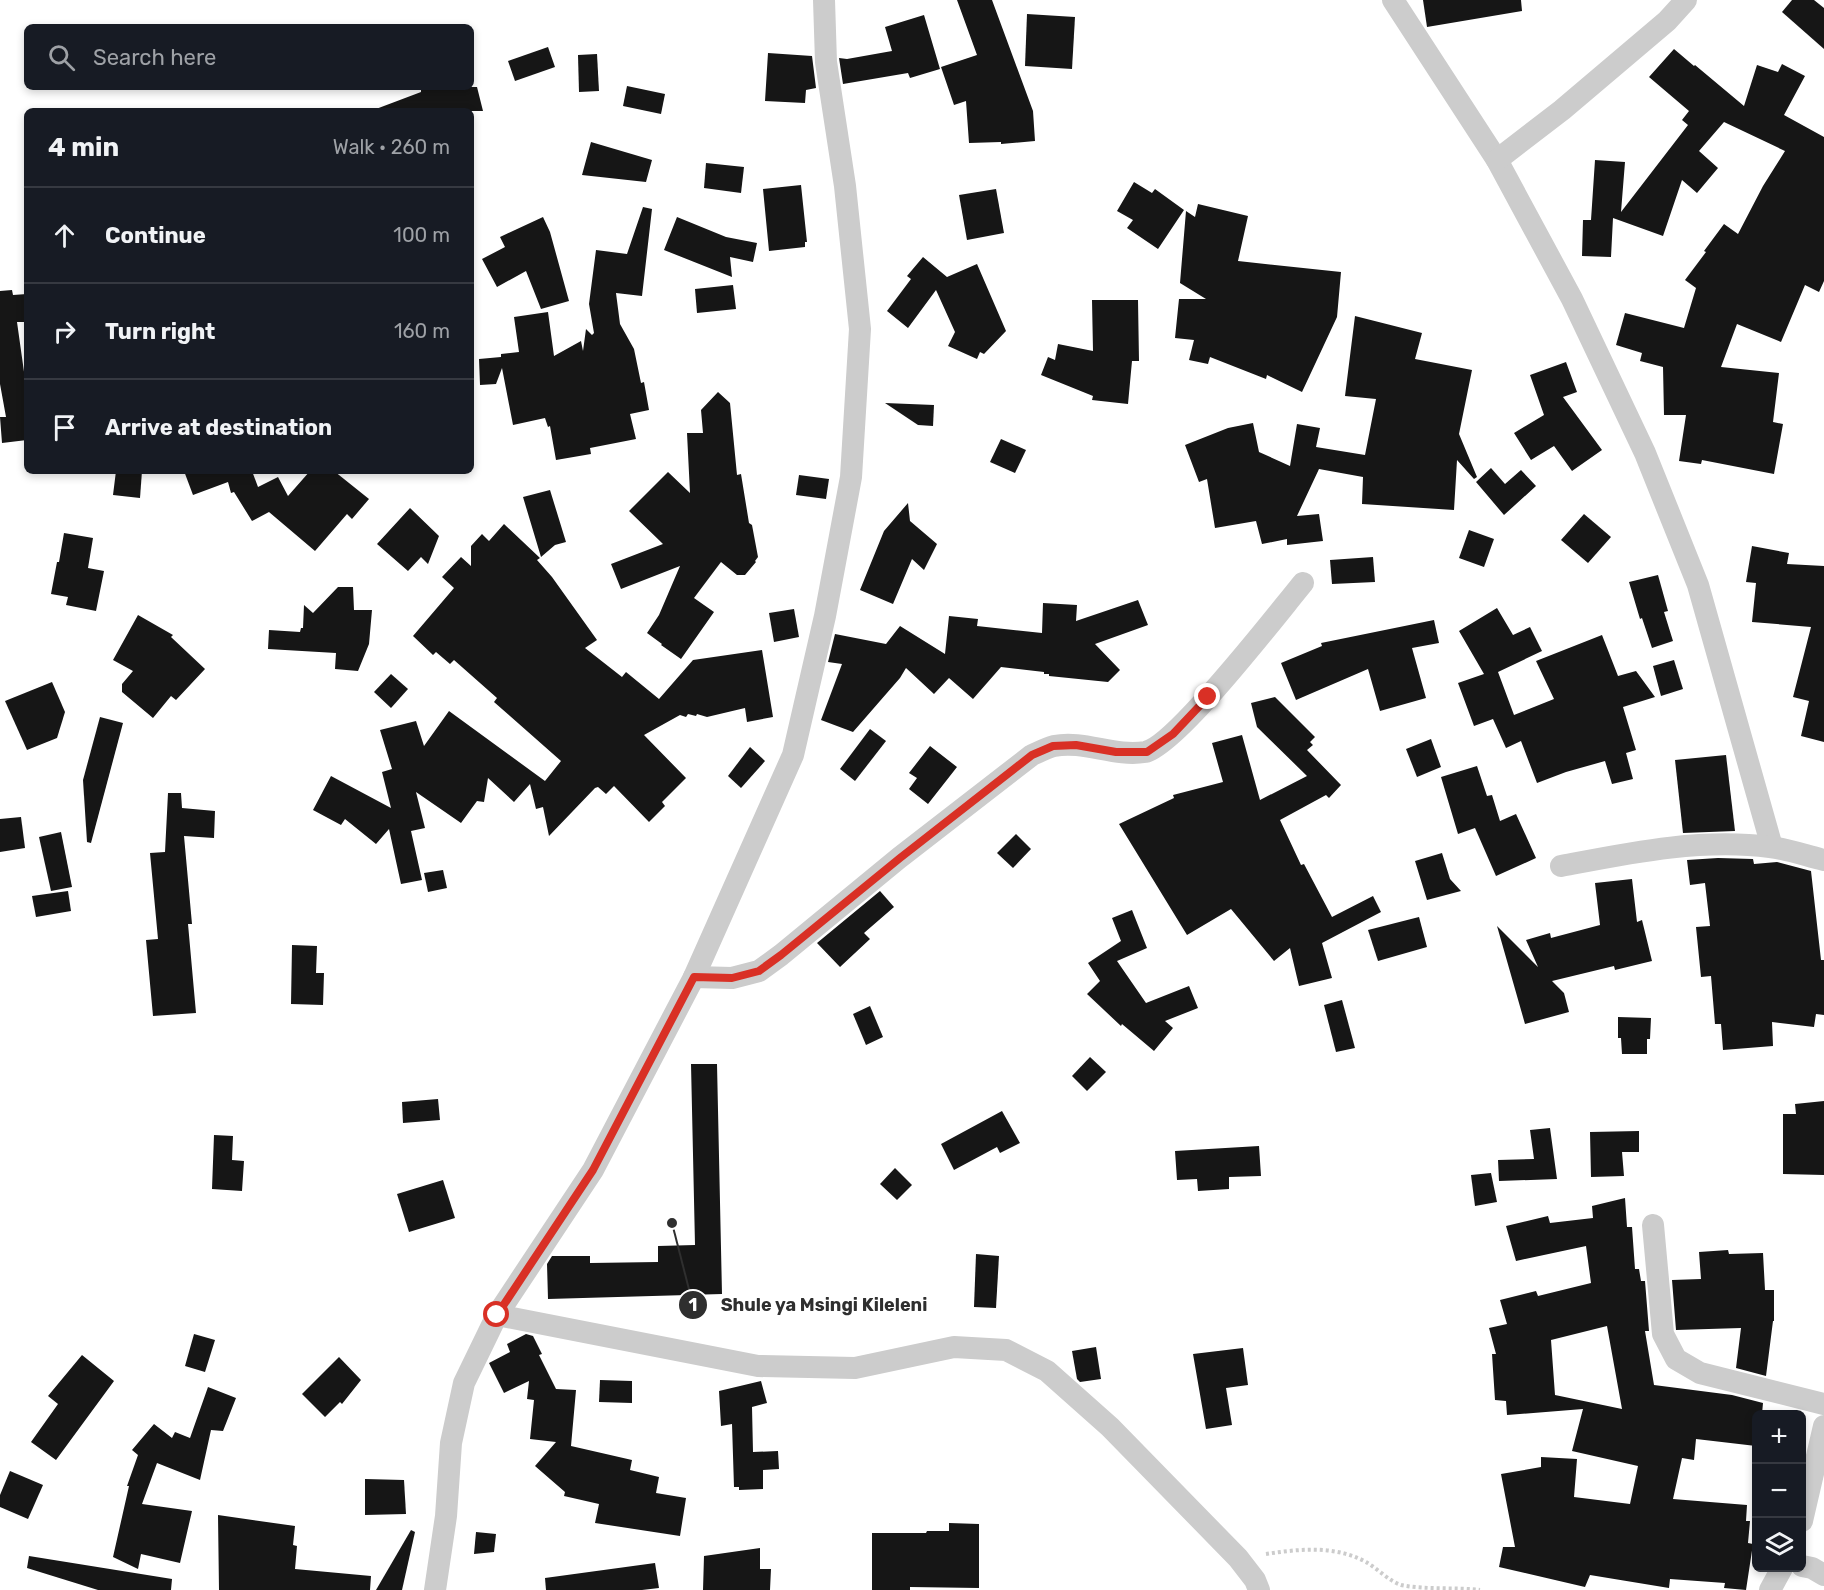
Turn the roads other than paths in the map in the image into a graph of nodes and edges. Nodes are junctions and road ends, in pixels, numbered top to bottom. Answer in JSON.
{"nodes":[{"id":1,"x":824,"y":0,"type":"edge"},
{"id":2,"x":1393,"y":0,"type":"edge"},
{"id":3,"x":1686,"y":0,"type":"edge"},
{"id":4,"x":1497,"y":160,"type":"junction"},
{"id":5,"x":1303,"y":583,"type":"dead end"},
{"id":6,"x":1772,"y":847,"type":"junction"},
{"id":7,"x":1824,"y":860,"type":"edge"},
{"id":8,"x":1561,"y":866,"type":"dead end"},
{"id":9,"x":694,"y":977,"type":"junction"},
{"id":10,"x":1653,"y":1225,"type":"dead end"},
{"id":11,"x":497,"y":1315,"type":"junction"},
{"id":12,"x":1824,"y":1404,"type":"edge"},
{"id":13,"x":1824,"y":1426,"type":"edge"},
{"id":14,"x":1803,"y":1518,"type":"edge"},
{"id":15,"x":1806,"y":1567,"type":"edge"},
{"id":16,"x":1780,"y":1572,"type":"edge"},
{"id":17,"x":1824,"y":1575,"type":"edge"},
{"id":18,"x":435,"y":1590,"type":"edge"},
{"id":19,"x":1259,"y":1590,"type":"edge"},
{"id":20,"x":1770,"y":1590,"type":"edge"}],
"edges":[{"from":1,"to":9,"type":"street"},
{"from":2,"to":4,"type":"street"},
{"from":3,"to":4,"type":"street"},
{"from":4,"to":6,"type":"street"},
{"from":5,"to":9,"type":"street"},
{"from":6,"to":7,"type":"street"},
{"from":6,"to":8,"type":"street"},
{"from":9,"to":11,"type":"street"},
{"from":10,"to":12,"type":"street"},
{"from":11,"to":18,"type":"street"},
{"from":11,"to":19,"type":"street"},
{"from":13,"to":14,"type":"street"},
{"from":15,"to":17,"type":"street"},
{"from":16,"to":20,"type":"street"}]}
